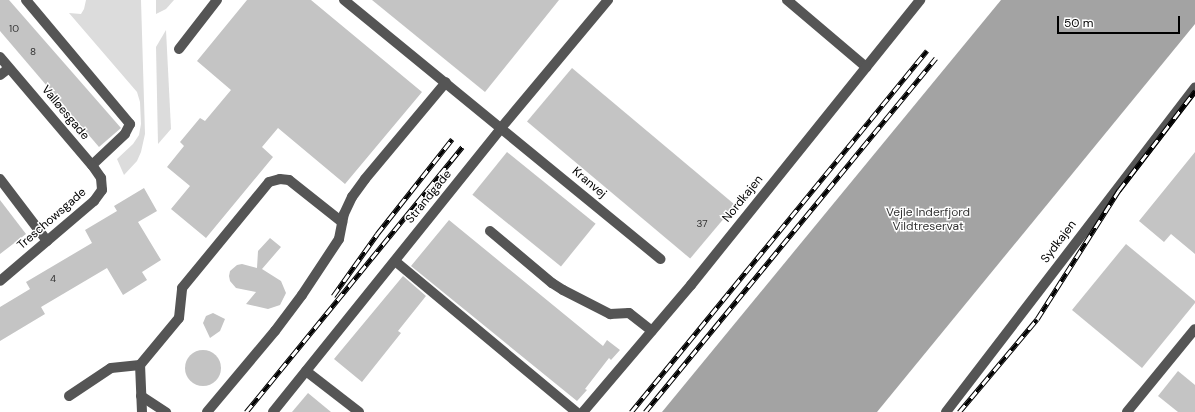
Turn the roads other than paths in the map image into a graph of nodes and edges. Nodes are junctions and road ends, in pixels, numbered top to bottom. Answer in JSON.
{"nodes":[{"id":1,"x":26,"y":0,"type":"edge"},
{"id":2,"x":217,"y":0,"type":"edge"},
{"id":3,"x":344,"y":0,"type":"edge"},
{"id":4,"x":608,"y":0,"type":"edge"},
{"id":5,"x":787,"y":0,"type":"edge"},
{"id":6,"x":920,"y":0,"type":"edge"},
{"id":7,"x":179,"y":48,"type":"dead end"},
{"id":8,"x":0,"y":58,"type":"edge"},
{"id":9,"x":866,"y":67,"type":"junction"},
{"id":10,"x":9,"y":68,"type":"junction"},
{"id":11,"x":0,"y":75,"type":"edge"},
{"id":12,"x":446,"y":82,"type":"junction"},
{"id":13,"x":1195,"y":88,"type":"edge"},
{"id":14,"x":501,"y":128,"type":"junction"},
{"id":15,"x":92,"y":165,"type":"junction"},
{"id":16,"x":0,"y":179,"type":"edge"},
{"id":17,"x":102,"y":190,"type":"joint"},
{"id":18,"x":342,"y":222,"type":"junction"},
{"id":19,"x":490,"y":231,"type":"dead end"},
{"id":20,"x":47,"y":241,"type":"junction"},
{"id":21,"x":660,"y":259,"type":"dead end"},
{"id":22,"x":395,"y":261,"type":"junction"},
{"id":23,"x":0,"y":281,"type":"edge"},
{"id":24,"x":1195,"y":329,"type":"edge"},
{"id":25,"x":652,"y":331,"type":"junction"},
{"id":26,"x":140,"y":365,"type":"junction"},
{"id":27,"x":306,"y":371,"type":"junction"},
{"id":28,"x":69,"y":396,"type":"dead end"},
{"id":29,"x":141,"y":396,"type":"junction"},
{"id":30,"x":142,"y":412,"type":"edge"},
{"id":31,"x":166,"y":412,"type":"edge"},
{"id":32,"x":207,"y":412,"type":"edge"},
{"id":33,"x":273,"y":412,"type":"edge"},
{"id":34,"x":359,"y":412,"type":"edge"},
{"id":35,"x":576,"y":412,"type":"edge"},
{"id":36,"x":583,"y":412,"type":"edge"},
{"id":37,"x":946,"y":412,"type":"edge"},
{"id":38,"x":1127,"y":412,"type":"edge"}],
"edges":[{"from":1,"to":15,"type":"street"},
{"from":2,"to":7,"type":"street"},
{"from":3,"to":12,"type":"street","name":"Kranvej"},
{"from":4,"to":14,"type":"street","name":"Strandgade"},
{"from":5,"to":9,"type":"street"},
{"from":6,"to":9,"type":"street","name":"Nordkajen"},
{"from":8,"to":10,"type":"street","name":"Valløesgade"},
{"from":9,"to":25,"type":"street","name":"Nordkajen"},
{"from":10,"to":11,"type":"street"},
{"from":10,"to":15,"type":"street","name":"Valløesgade"},
{"from":12,"to":14,"type":"street","name":"Kranvej"},
{"from":12,"to":18,"type":"street"},
{"from":13,"to":37,"type":"street","name":"Sydkajen"},
{"from":14,"to":21,"type":"street","name":"Kranvej"},
{"from":14,"to":22,"type":"street","name":"Strandgade"},
{"from":15,"to":17,"type":"street","name":"Valløesgade"},
{"from":16,"to":20,"type":"street"},
{"from":17,"to":20,"type":"street","name":"Treschowsgade"},
{"from":18,"to":26,"type":"street"},
{"from":18,"to":32,"type":"street"},
{"from":19,"to":25,"type":"street"},
{"from":20,"to":23,"type":"street","name":"Treschowsgade"},
{"from":22,"to":27,"type":"street","name":"Strandgade"},
{"from":22,"to":35,"type":"street"},
{"from":24,"to":38,"type":"street"},
{"from":25,"to":36,"type":"street","name":"Nordkajen"},
{"from":26,"to":28,"type":"street"},
{"from":26,"to":29,"type":"street"},
{"from":27,"to":33,"type":"street","name":"Strandgade"},
{"from":27,"to":34,"type":"street"},
{"from":29,"to":30,"type":"street"},
{"from":29,"to":31,"type":"street"}]}
